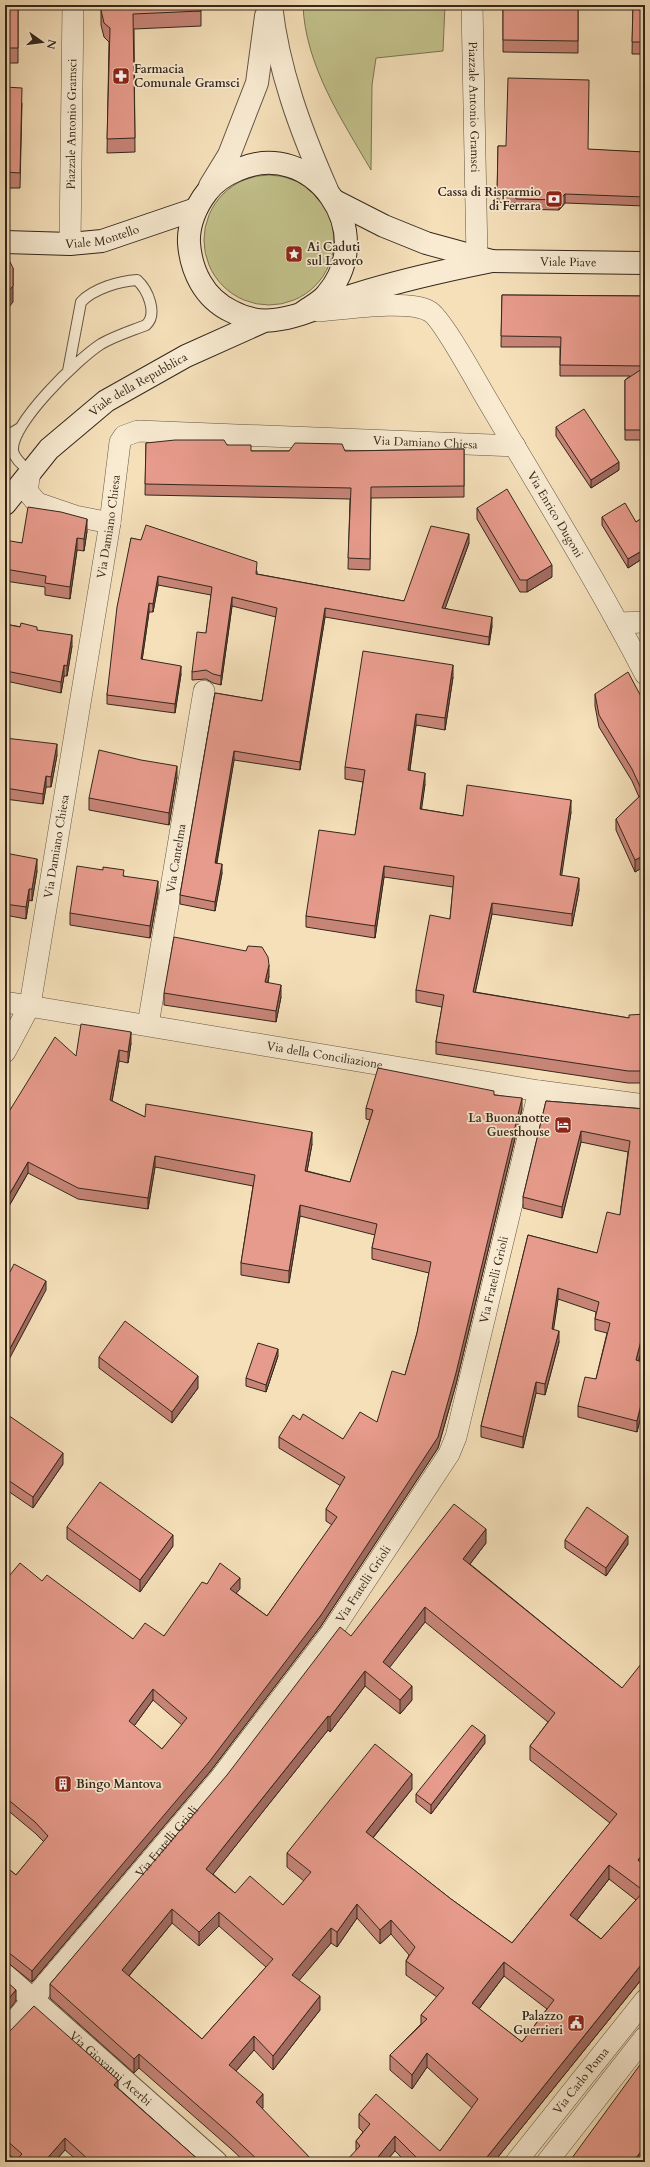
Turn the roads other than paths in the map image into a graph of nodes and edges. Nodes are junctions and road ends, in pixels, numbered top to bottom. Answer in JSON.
{"nodes":[{"id":1,"x":73,"y":5,"type":"edge"},
{"id":2,"x":268,"y":5,"type":"edge"},
{"id":3,"x":271,"y":5,"type":"edge"},
{"id":4,"x":472,"y":5,"type":"edge"},
{"id":5,"x":210,"y":186,"type":"junction"},
{"id":6,"x":331,"y":195,"type":"junction"},
{"id":7,"x":196,"y":209,"type":"junction"},
{"id":8,"x":5,"y":242,"type":"edge"},
{"id":9,"x":70,"y":244,"type":"junction"},
{"id":10,"x":485,"y":259,"type":"junction"},
{"id":11,"x":645,"y":263,"type":"edge"},
{"id":12,"x":302,"y":313,"type":"junction"},
{"id":13,"x":264,"y":320,"type":"junction"},
{"id":14,"x":68,"y":371,"type":"junction"},
{"id":15,"x":20,"y":428,"type":"junction"},
{"id":16,"x":5,"y":437,"type":"edge"},
{"id":17,"x":515,"y":446,"type":"junction"},
{"id":18,"x":30,"y":472,"type":"junction"},
{"id":19,"x":5,"y":504,"type":"edge"},
{"id":20,"x":110,"y":524,"type":"junction"},
{"id":21,"x":645,"y":622,"type":"edge"},
{"id":22,"x":618,"y":623,"type":"junction"},
{"id":23,"x":645,"y":674,"type":"edge"},
{"id":24,"x":204,"y":691,"type":"dead end"},
{"id":25,"x":5,"y":1002,"type":"edge"},
{"id":26,"x":30,"y":1005,"type":"junction"},
{"id":27,"x":148,"y":1025,"type":"junction"},
{"id":28,"x":5,"y":1052,"type":"edge"},
{"id":29,"x":539,"y":1091,"type":"junction"},
{"id":30,"x":645,"y":1105,"type":"edge"},
{"id":31,"x":5,"y":1975,"type":"edge"},
{"id":32,"x":34,"y":1999,"type":"junction"},
{"id":33,"x":645,"y":2000,"type":"edge"},
{"id":34,"x":5,"y":2032,"type":"edge"},
{"id":35,"x":645,"y":2037,"type":"edge"},
{"id":36,"x":216,"y":2162,"type":"edge"},
{"id":37,"x":516,"y":2162,"type":"edge"},
{"id":38,"x":547,"y":2162,"type":"edge"}],
"edges":[{"from":1,"to":9,"type":"street","name":"Piazzale Antonio Gramsci"},
{"from":2,"to":5,"type":"main road"},
{"from":3,"to":6,"type":"main road"},
{"from":4,"to":10,"type":"street","name":"Piazzale Antonio Gramsci"},
{"from":5,"to":6,"type":"main road"},
{"from":5,"to":7,"type":"main road"},
{"from":6,"to":10,"type":"main road"},
{"from":6,"to":12,"type":"main road"},
{"from":7,"to":9,"type":"main road","name":"Viale Montello"},
{"from":7,"to":13,"type":"main road"},
{"from":8,"to":9,"type":"main road","name":"Viale Montello"},
{"from":10,"to":11,"type":"main road","name":"Viale Piave"},
{"from":10,"to":12,"type":"main road"},
{"from":12,"to":13,"type":"main road"},
{"from":12,"to":17,"type":"street","name":"Via Enrico Dugoni"},
{"from":13,"to":18,"type":"main road","name":"Viale della Repubblica"},
{"from":14,"to":14,"type":"lane"},
{"from":14,"to":15,"type":"lane"},
{"from":15,"to":16,"type":"lane"},
{"from":15,"to":18,"type":"lane"},
{"from":17,"to":20,"type":"street","name":"Via Damiano Chiesa"},
{"from":17,"to":22,"type":"street","name":"Via Enrico Dugoni"},
{"from":18,"to":19,"type":"main road","name":"Viale della Repubblica"},
{"from":18,"to":20,"type":"street"},
{"from":20,"to":26,"type":"street","name":"Via Damiano Chiesa"},
{"from":21,"to":22,"type":"street"},
{"from":22,"to":23,"type":"street","name":"Via Enrico Dugoni"},
{"from":24,"to":27,"type":"street","name":"Via Cantelma"},
{"from":25,"to":26,"type":"street","name":"Via della Conciliazione"},
{"from":26,"to":27,"type":"street","name":"Via della Conciliazione"},
{"from":26,"to":28,"type":"street","name":"Via Damiano Chiesa"},
{"from":27,"to":29,"type":"street","name":"Via della Conciliazione"},
{"from":29,"to":30,"type":"street","name":"Via della Conciliazione"},
{"from":29,"to":32,"type":"street","name":"Via Fratelli Grioli"},
{"from":31,"to":32,"type":"main road","name":"Via Giovanni Acerbi"},
{"from":32,"to":34,"type":"street","name":"Via Fratelli Grioli"},
{"from":32,"to":36,"type":"main road","name":"Via Giovanni Acerbi"},
{"from":33,"to":37,"type":"street","name":"Via Carlo Poma"},
{"from":35,"to":38,"type":"street","name":"Via Carlo Poma"}]}
